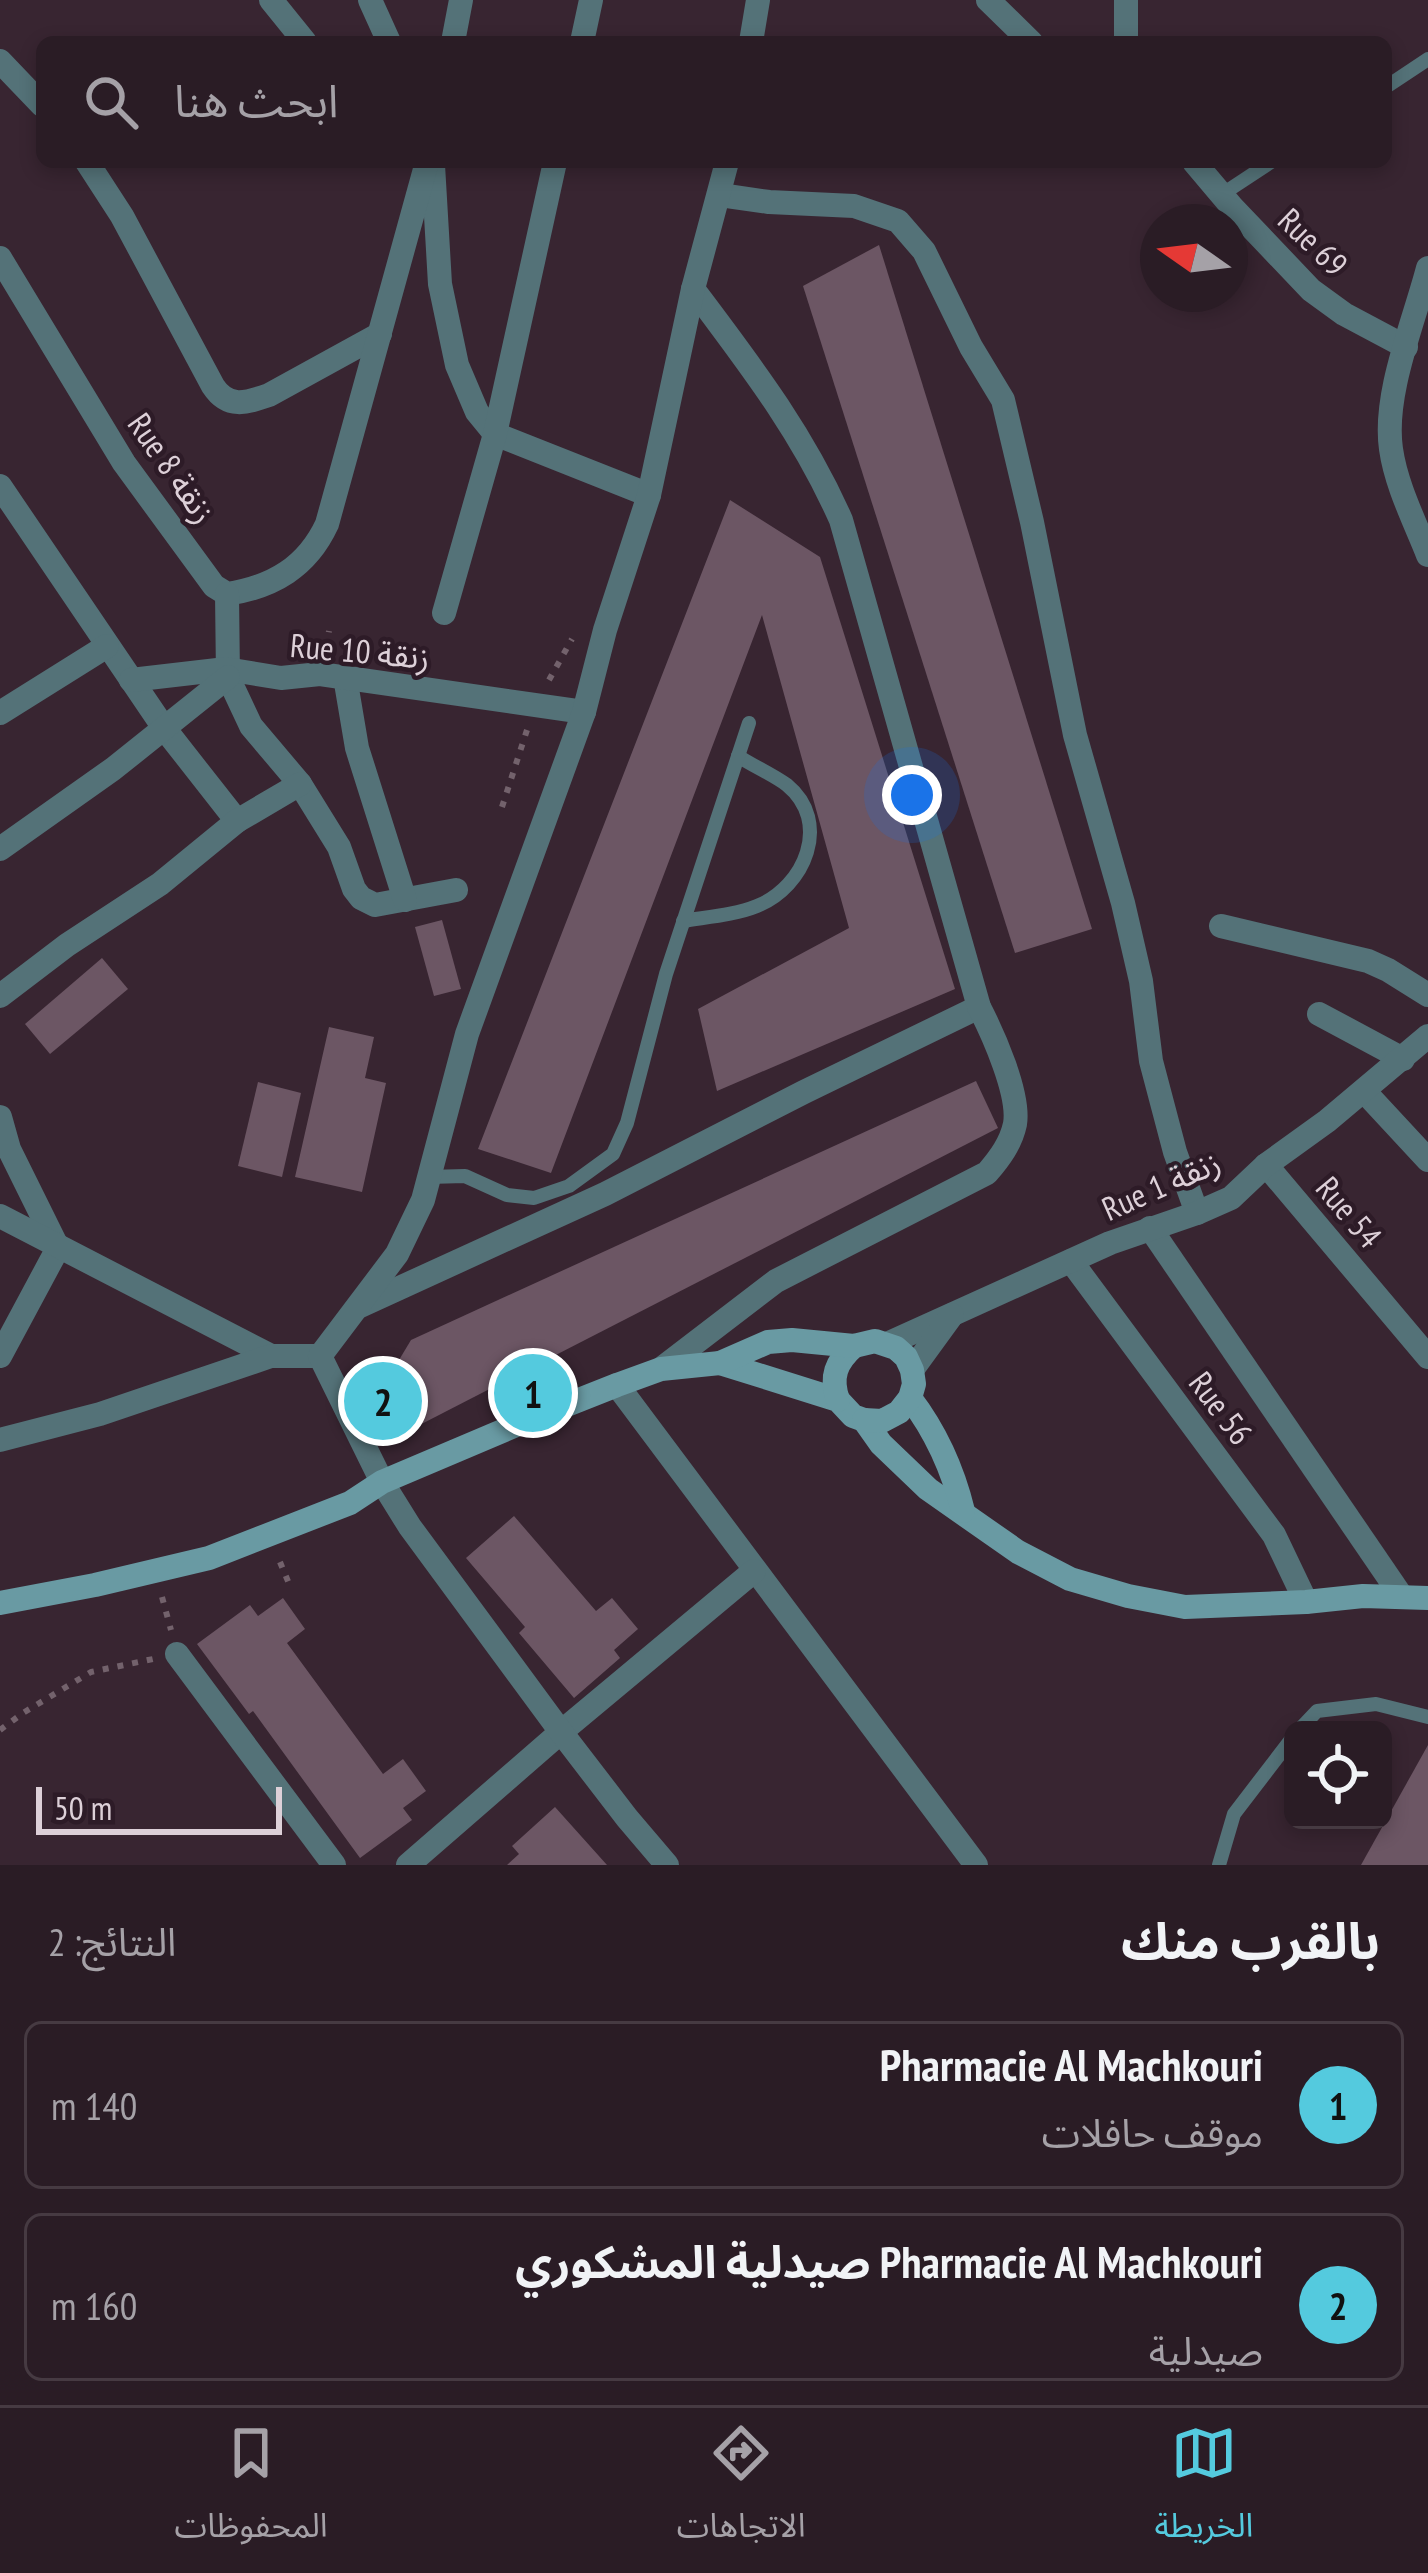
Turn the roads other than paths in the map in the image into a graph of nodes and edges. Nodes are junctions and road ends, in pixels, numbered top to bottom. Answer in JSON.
{"nodes":[{"id":1,"x":271,"y":0,"type":"edge"},
{"id":2,"x":370,"y":0,"type":"edge"},
{"id":3,"x":461,"y":0,"type":"edge"},
{"id":4,"x":591,"y":0,"type":"edge"},
{"id":5,"x":758,"y":0,"type":"edge"},
{"id":6,"x":988,"y":0,"type":"edge"},
{"id":7,"x":1126,"y":0,"type":"edge"},
{"id":8,"x":300,"y":36,"type":"edge"},
{"id":9,"x":386,"y":36,"type":"edge"},
{"id":10,"x":454,"y":36,"type":"edge"},
{"id":11,"x":583,"y":36,"type":"edge"},
{"id":12,"x":752,"y":36,"type":"edge"},
{"id":13,"x":1025,"y":36,"type":"edge"},
{"id":14,"x":1126,"y":36,"type":"edge"},
{"id":15,"x":1428,"y":59,"type":"edge"},
{"id":16,"x":0,"y":61,"type":"edge"},
{"id":17,"x":1392,"y":83,"type":"edge"},
{"id":18,"x":36,"y":99,"type":"edge"},
{"id":19,"x":92,"y":168,"type":"edge"},
{"id":20,"x":428,"y":168,"type":"edge"},
{"id":21,"x":430,"y":168,"type":"edge"},
{"id":22,"x":554,"y":168,"type":"edge"},
{"id":23,"x":726,"y":168,"type":"edge"},
{"id":24,"x":1199,"y":168,"type":"edge"},
{"id":25,"x":1262,"y":168,"type":"edge"},
{"id":26,"x":720,"y":195,"type":"junction"},
{"id":27,"x":1221,"y":195,"type":"junction"},
{"id":28,"x":0,"y":257,"type":"edge"},
{"id":29,"x":1428,"y":268,"type":"edge"},
{"id":30,"x":693,"y":289,"type":"junction"},
{"id":31,"x":380,"y":334,"type":"junction"},
{"id":32,"x":1406,"y":347,"type":"junction"},
{"id":33,"x":495,"y":434,"type":"junction"},
{"id":34,"x":0,"y":485,"type":"edge"},
{"id":35,"x":649,"y":495,"type":"junction"},
{"id":36,"x":1428,"y":555,"type":"edge"},
{"id":37,"x":227,"y":594,"type":"junction"},
{"id":38,"x":444,"y":613,"type":"dead end"},
{"id":39,"x":107,"y":646,"type":"junction"},
{"id":40,"x":227,"y":673,"type":"junction"},
{"id":41,"x":345,"y":677,"type":"junction"},
{"id":42,"x":131,"y":680,"type":"junction"},
{"id":43,"x":3,"y":703,"type":"edge"},
{"id":44,"x":584,"y":712,"type":"junction"},
{"id":45,"x":749,"y":723,"type":"dead end"},
{"id":46,"x":164,"y":728,"type":"junction"},
{"id":47,"x":738,"y":756,"type":"junction"},
{"id":48,"x":300,"y":784,"type":"junction"},
{"id":49,"x":237,"y":821,"type":"junction"},
{"id":50,"x":0,"y":849,"type":"edge"},
{"id":51,"x":456,"y":890,"type":"dead end"},
{"id":52,"x":405,"y":900,"type":"junction"},
{"id":53,"x":683,"y":921,"type":"junction"},
{"id":54,"x":1221,"y":926,"type":"dead end"},
{"id":55,"x":1428,"y":995,"type":"edge"},
{"id":56,"x":0,"y":996,"type":"edge"},
{"id":57,"x":979,"y":1007,"type":"junction"},
{"id":58,"x":1319,"y":1014,"type":"dead end"},
{"id":59,"x":1428,"y":1036,"type":"edge"},
{"id":60,"x":1403,"y":1059,"type":"junction"},
{"id":61,"x":1364,"y":1091,"type":"junction"},
{"id":62,"x":0,"y":1117,"type":"edge"},
{"id":63,"x":1428,"y":1160,"type":"edge"},
{"id":64,"x":1266,"y":1165,"type":"junction"},
{"id":65,"x":428,"y":1178,"type":"junction"},
{"id":66,"x":1197,"y":1213,"type":"junction"},
{"id":67,"x":0,"y":1216,"type":"edge"},
{"id":68,"x":1150,"y":1228,"type":"junction"},
{"id":69,"x":58,"y":1248,"type":"junction"},
{"id":70,"x":1071,"y":1261,"type":"junction"},
{"id":71,"x":355,"y":1308,"type":"junction"},
{"id":72,"x":954,"y":1312,"type":"junction"},
{"id":73,"x":887,"y":1344,"type":"junction"},
{"id":74,"x":854,"y":1346,"type":"junction"},
{"id":75,"x":0,"y":1356,"type":"edge"},
{"id":76,"x":320,"y":1356,"type":"junction"},
{"id":77,"x":271,"y":1357,"type":"junction"},
{"id":78,"x":1428,"y":1357,"type":"edge"},
{"id":79,"x":720,"y":1364,"type":"junction"},
{"id":80,"x":661,"y":1369,"type":"junction"},
{"id":81,"x":912,"y":1370,"type":"junction"},
{"id":82,"x":616,"y":1385,"type":"junction"},
{"id":83,"x":910,"y":1398,"type":"junction"},
{"id":84,"x":838,"y":1400,"type":"junction"},
{"id":85,"x":864,"y":1420,"type":"junction"},
{"id":86,"x":0,"y":1440,"type":"edge"},
{"id":87,"x":382,"y":1482,"type":"junction"},
{"id":88,"x":963,"y":1510,"type":"junction"},
{"id":89,"x":754,"y":1570,"type":"junction"},
{"id":90,"x":1415,"y":1597,"type":"edge"},
{"id":91,"x":1306,"y":1602,"type":"junction"},
{"id":92,"x":0,"y":1603,"type":"edge"},
{"id":93,"x":177,"y":1654,"type":"road end"},
{"id":94,"x":1428,"y":1717,"type":"edge"},
{"id":95,"x":1308,"y":1721,"type":"edge"},
{"id":96,"x":561,"y":1732,"type":"junction"},
{"id":97,"x":1284,"y":1750,"type":"edge"},
{"id":98,"x":334,"y":1865,"type":"edge"},
{"id":99,"x":408,"y":1865,"type":"edge"},
{"id":100,"x":667,"y":1865,"type":"edge"},
{"id":101,"x":976,"y":1865,"type":"edge"},
{"id":102,"x":1219,"y":1865,"type":"edge"}],
"edges":[{"from":1,"to":8,"type":"street"},
{"from":2,"to":9,"type":"street"},
{"from":3,"to":10,"type":"street"},
{"from":4,"to":11,"type":"street"},
{"from":5,"to":12,"type":"street"},
{"from":6,"to":13,"type":"street"},
{"from":7,"to":14,"type":"street"},
{"from":15,"to":17,"type":"lane"},
{"from":16,"to":18,"type":"street"},
{"from":19,"to":31,"type":"street"},
{"from":20,"to":31,"type":"street"},
{"from":21,"to":33,"type":"street"},
{"from":22,"to":33,"type":"street"},
{"from":23,"to":26,"type":"street"},
{"from":24,"to":27,"type":"street","name":"Rue 69"},
{"from":25,"to":27,"type":"lane"},
{"from":26,"to":30,"type":"street"},
{"from":26,"to":66,"type":"street"},
{"from":27,"to":32,"type":"street","name":"Rue 69"},
{"from":28,"to":37,"type":"street","name":"Rue 8 زنقة"},
{"from":29,"to":32,"type":"street"},
{"from":30,"to":35,"type":"street"},
{"from":30,"to":57,"type":"street"},
{"from":31,"to":37,"type":"street"},
{"from":32,"to":36,"type":"street"},
{"from":33,"to":35,"type":"street"},
{"from":33,"to":38,"type":"street"},
{"from":34,"to":39,"type":"street"},
{"from":35,"to":44,"type":"street"},
{"from":37,"to":40,"type":"street"},
{"from":39,"to":42,"type":"street"},
{"from":39,"to":43,"type":"street"},
{"from":40,"to":41,"type":"street","name":"Rue 10 زنقة"},
{"from":40,"to":42,"type":"street","name":"Rue 10 زنقة"},
{"from":40,"to":46,"type":"street"},
{"from":40,"to":48,"type":"street"},
{"from":41,"to":44,"type":"street","name":"Rue 10 زنقة"},
{"from":41,"to":52,"type":"street"},
{"from":42,"to":46,"type":"street"},
{"from":44,"to":65,"type":"street"},
{"from":45,"to":47,"type":"lane"},
{"from":46,"to":49,"type":"street"},
{"from":46,"to":50,"type":"street"},
{"from":47,"to":53,"type":"lane"},
{"from":47,"to":53,"type":"lane"},
{"from":48,"to":49,"type":"street"},
{"from":48,"to":52,"type":"street"},
{"from":49,"to":56,"type":"street"},
{"from":51,"to":52,"type":"street"},
{"from":53,"to":65,"type":"lane"},
{"from":54,"to":55,"type":"street"},
{"from":57,"to":71,"type":"street"},
{"from":57,"to":80,"type":"street"},
{"from":58,"to":60,"type":"street"},
{"from":59,"to":60,"type":"street","name":"Rue 1 زنقة"},
{"from":60,"to":61,"type":"street","name":"Rue 1 زنقة"},
{"from":61,"to":63,"type":"street"},
{"from":61,"to":64,"type":"street","name":"Rue 1 زنقة"},
{"from":62,"to":69,"type":"street"},
{"from":64,"to":66,"type":"street","name":"Rue 1 زنقة"},
{"from":64,"to":78,"type":"street","name":"Rue 54"},
{"from":65,"to":71,"type":"street"},
{"from":66,"to":68,"type":"street","name":"Rue 1 زنقة"},
{"from":67,"to":69,"type":"street"},
{"from":68,"to":70,"type":"street","name":"Rue 1 زنقة"},
{"from":68,"to":90,"type":"street"},
{"from":69,"to":75,"type":"street"},
{"from":69,"to":77,"type":"street"},
{"from":70,"to":72,"type":"street","name":"Rue 1 زنقة"},
{"from":70,"to":91,"type":"street","name":"Rue 56"},
{"from":71,"to":76,"type":"street"},
{"from":72,"to":73,"type":"street","name":"Rue 1 زنقة"},
{"from":72,"to":81,"type":"street"},
{"from":73,"to":74,"type":"street"},
{"from":73,"to":81,"type":"street"},
{"from":74,"to":79,"type":"street"},
{"from":74,"to":84,"type":"street"},
{"from":76,"to":77,"type":"street"},
{"from":76,"to":87,"type":"street"},
{"from":77,"to":86,"type":"street"},
{"from":79,"to":80,"type":"street"},
{"from":79,"to":84,"type":"street"},
{"from":80,"to":82,"type":"street"},
{"from":81,"to":83,"type":"street"},
{"from":82,"to":87,"type":"street"},
{"from":82,"to":89,"type":"street"},
{"from":83,"to":85,"type":"street"},
{"from":83,"to":88,"type":"street"},
{"from":84,"to":85,"type":"street"},
{"from":85,"to":88,"type":"street"},
{"from":87,"to":92,"type":"street"},
{"from":87,"to":96,"type":"street"},
{"from":88,"to":91,"type":"street"},
{"from":89,"to":96,"type":"street"},
{"from":89,"to":101,"type":"street"},
{"from":90,"to":91,"type":"street"},
{"from":93,"to":98,"type":"street"},
{"from":94,"to":95,"type":"lane"},
{"from":96,"to":99,"type":"street"},
{"from":96,"to":100,"type":"street"},
{"from":97,"to":102,"type":"lane"}]}
